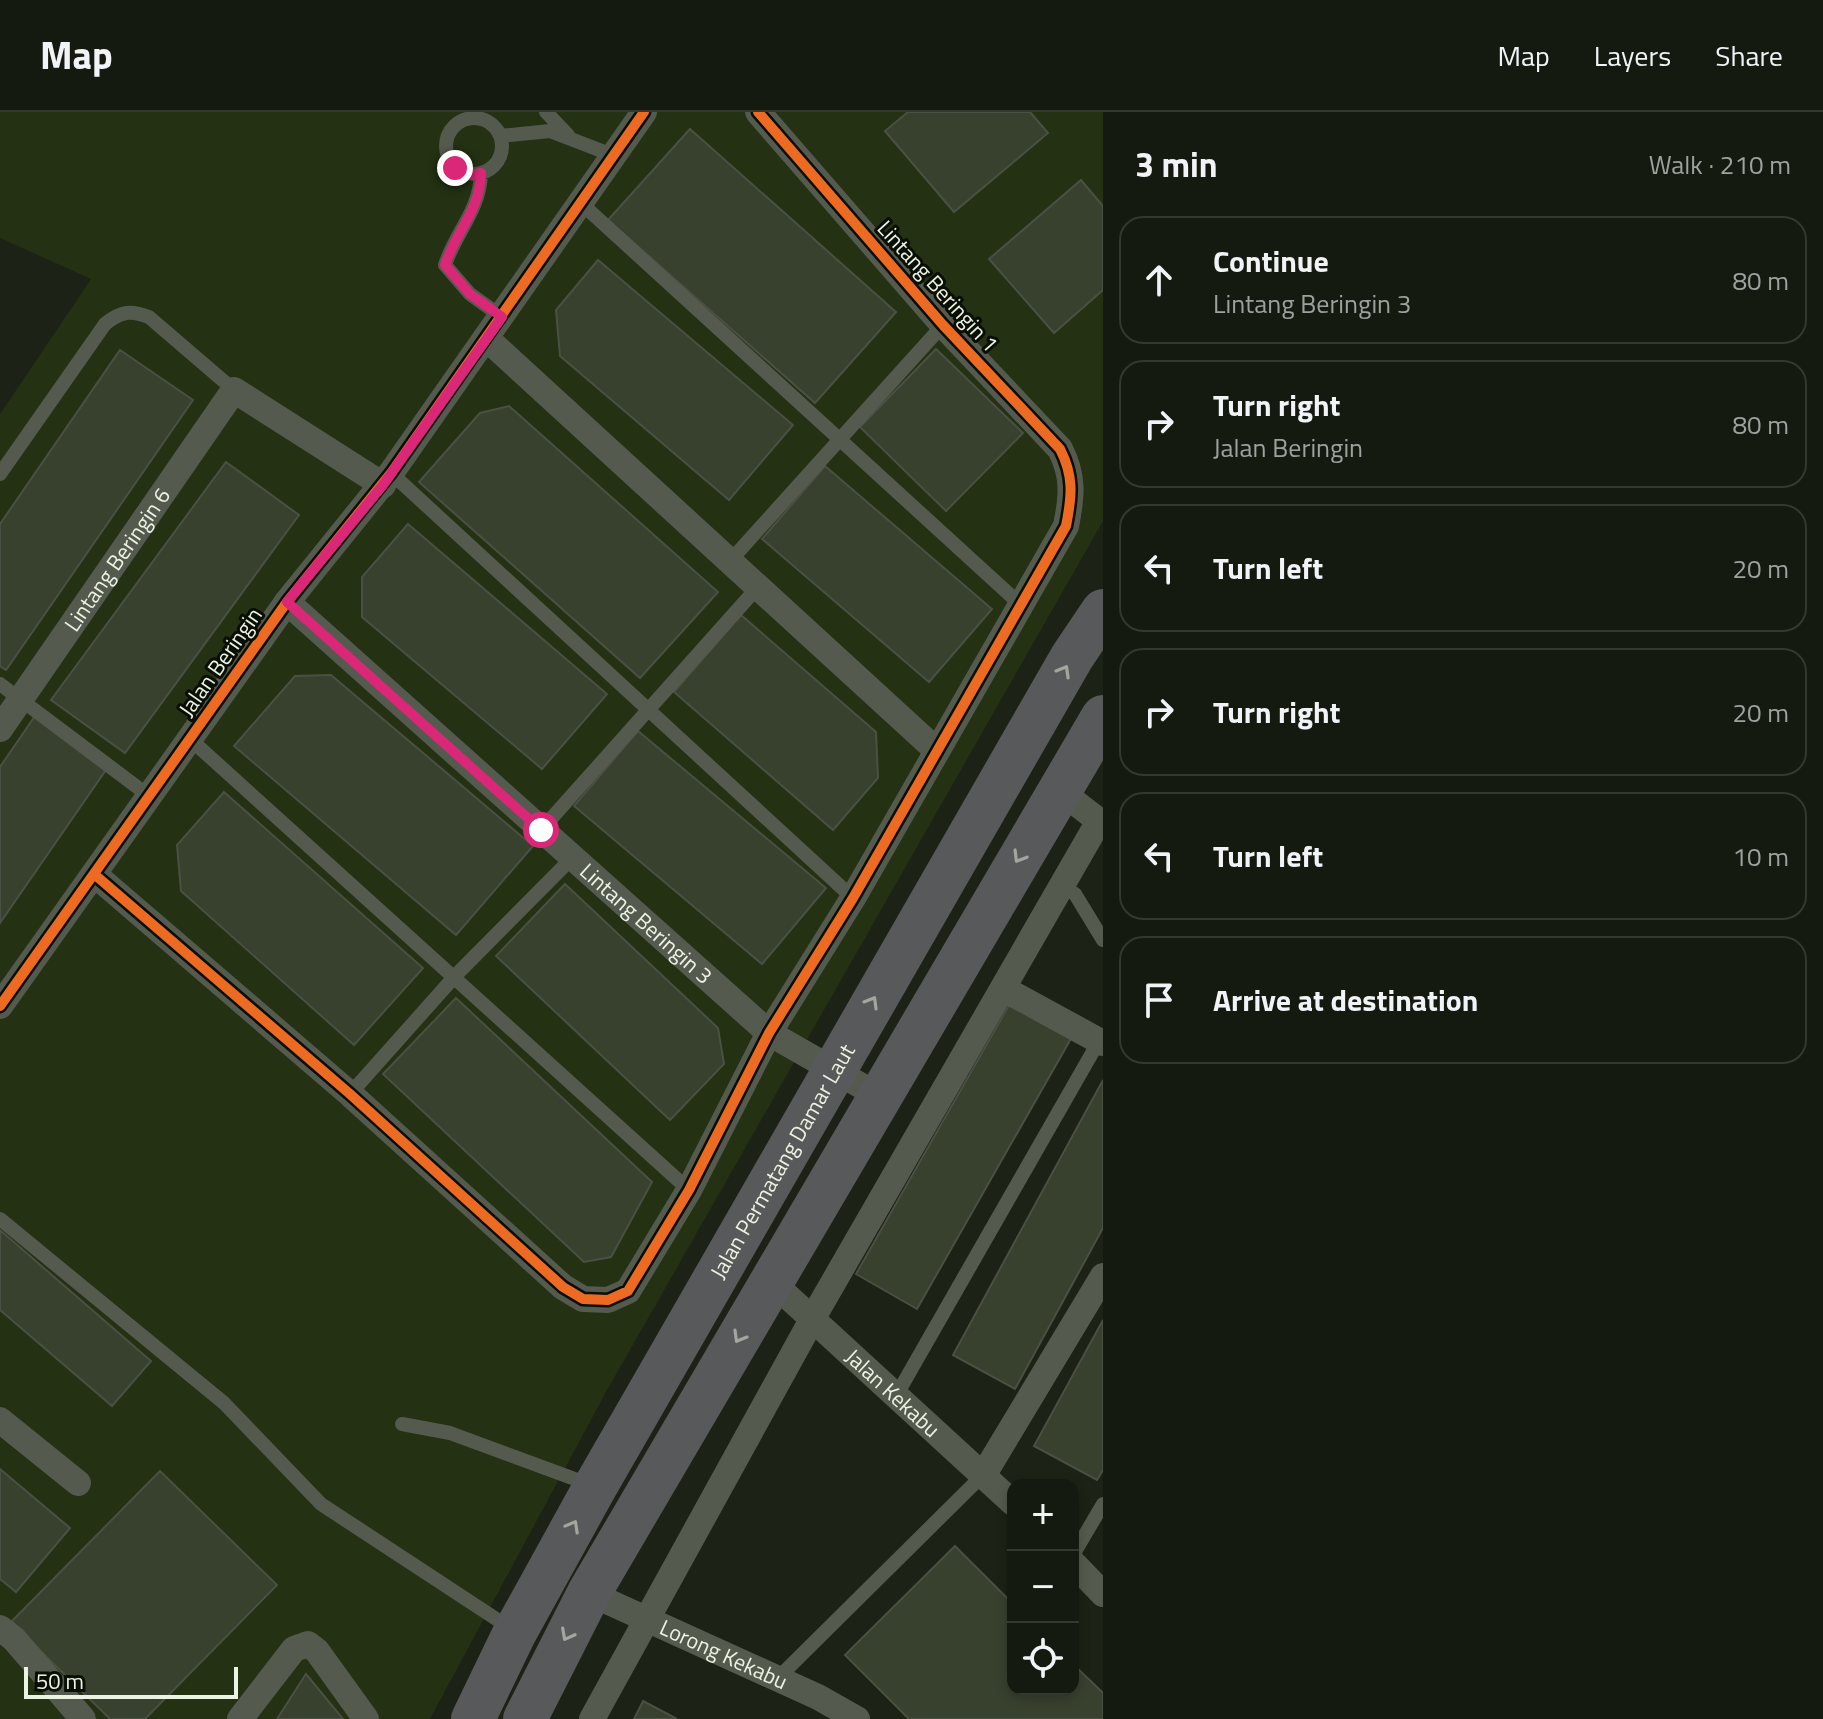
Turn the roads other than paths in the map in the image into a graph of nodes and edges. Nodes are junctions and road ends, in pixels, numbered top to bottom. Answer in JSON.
{"nodes":[{"id":1,"x":546,"y":112,"type":"edge"},
{"id":2,"x":644,"y":112,"type":"edge"},
{"id":3,"x":758,"y":112,"type":"edge"},
{"id":4,"x":500,"y":136,"type":"junction"},
{"id":5,"x":572,"y":138,"type":"junction"},
{"id":6,"x":615,"y":156,"type":"junction"},
{"id":7,"x":481,"y":173,"type":"junction"},
{"id":8,"x":583,"y":205,"type":"junction"},
{"id":9,"x":502,"y":317,"type":"junction"},
{"id":10,"x":943,"y":325,"type":"junction"},
{"id":11,"x":486,"y":338,"type":"junction"},
{"id":12,"x":234,"y":390,"type":"junction"},
{"id":13,"x":839,"y":439,"type":"junction"},
{"id":14,"x":0,"y":474,"type":"edge"},
{"id":15,"x":387,"y":479,"type":"junction"},
{"id":16,"x":731,"y":560,"type":"junction"},
{"id":17,"x":757,"y":588,"type":"junction"},
{"id":18,"x":287,"y":602,"type":"junction"},
{"id":19,"x":1021,"y":605,"type":"junction"},
{"id":20,"x":1103,"y":611,"type":"edge"},
{"id":21,"x":0,"y":684,"type":"edge"},
{"id":22,"x":22,"y":698,"type":"junction"},
{"id":23,"x":650,"y":710,"type":"junction"},
{"id":24,"x":1103,"y":717,"type":"edge"},
{"id":25,"x":0,"y":729,"type":"edge"},
{"id":26,"x":190,"y":739,"type":"junction"},
{"id":27,"x":936,"y":750,"type":"junction"},
{"id":28,"x":1059,"y":790,"type":"junction"},
{"id":29,"x":149,"y":796,"type":"junction"},
{"id":30,"x":1101,"y":823,"type":"edge"},
{"id":31,"x":541,"y":830,"type":"junction"},
{"id":32,"x":572,"y":858,"type":"junction"},
{"id":33,"x":94,"y":874,"type":"junction"},
{"id":34,"x":1061,"y":887,"type":"junction"},
{"id":35,"x":853,"y":898,"type":"junction"},
{"id":36,"x":1103,"y":940,"type":"edge"},
{"id":37,"x":950,"y":973,"type":"junction"},
{"id":38,"x":456,"y":975,"type":"junction"},
{"id":39,"x":1004,"y":989,"type":"junction"},
{"id":40,"x":0,"y":1006,"type":"edge"},
{"id":41,"x":769,"y":1033,"type":"junction"},
{"id":42,"x":1101,"y":1042,"type":"edge"},
{"id":43,"x":833,"y":1069,"type":"junction"},
{"id":44,"x":350,"y":1094,"type":"junction"},
{"id":45,"x":879,"y":1096,"type":"junction"},
{"id":46,"x":689,"y":1190,"type":"junction"},
{"id":47,"x":821,"y":1197,"type":"junction"},
{"id":48,"x":0,"y":1219,"type":"edge"},
{"id":49,"x":1103,"y":1276,"type":"edge"},
{"id":50,"x":772,"y":1282,"type":"junction"},
{"id":51,"x":814,"y":1316,"type":"junction"},
{"id":52,"x":896,"y":1396,"type":"junction"},
{"id":53,"x":0,"y":1420,"type":"edge"},
{"id":54,"x":402,"y":1424,"type":"dead end"},
{"id":55,"x":984,"y":1474,"type":"junction"},
{"id":56,"x":78,"y":1483,"type":"dead end"},
{"id":57,"x":595,"y":1487,"type":"junction"},
{"id":58,"x":1007,"y":1497,"type":"edge"},
{"id":59,"x":1103,"y":1504,"type":"edge"},
{"id":60,"x":1075,"y":1551,"type":"edge"},
{"id":61,"x":1079,"y":1569,"type":"edge"},
{"id":62,"x":589,"y":1593,"type":"junction"},
{"id":63,"x":1103,"y":1594,"type":"edge"},
{"id":64,"x":645,"y":1621,"type":"junction"},
{"id":65,"x":0,"y":1628,"type":"edge"},
{"id":66,"x":515,"y":1632,"type":"junction"},
{"id":67,"x":777,"y":1679,"type":"junction"},
{"id":68,"x":83,"y":1719,"type":"edge"},
{"id":69,"x":240,"y":1719,"type":"edge"},
{"id":70,"x":366,"y":1719,"type":"edge"},
{"id":71,"x":473,"y":1719,"type":"edge"},
{"id":72,"x":525,"y":1719,"type":"edge"},
{"id":73,"x":592,"y":1719,"type":"edge"},
{"id":74,"x":857,"y":1719,"type":"edge"}],
"edges":[{"from":1,"to":5,"type":"lane"},
{"from":2,"to":6,"type":"street","name":"Jalan Beringin"},
{"from":3,"to":10,"type":"street","name":"Lintang Beringin 1"},
{"from":4,"to":5,"type":"lane"},
{"from":4,"to":7,"type":"lane"},
{"from":4,"to":7,"type":"lane"},
{"from":5,"to":6,"type":"lane"},
{"from":6,"to":8,"type":"street","name":"Jalan Beringin"},
{"from":7,"to":9,"type":"lane"},
{"from":8,"to":9,"type":"street","name":"Jalan Beringin"},
{"from":8,"to":13,"type":"lane"},
{"from":9,"to":11,"type":"street","name":"Jalan Beringin"},
{"from":10,"to":13,"type":"lane"},
{"from":10,"to":19,"type":"street","name":"Lintang Beringin 1"},
{"from":11,"to":15,"type":"street","name":"Jalan Beringin"},
{"from":11,"to":16,"type":"street"},
{"from":12,"to":14,"type":"lane"},
{"from":12,"to":15,"type":"street"},
{"from":12,"to":22,"type":"street","name":"Lintang Beringin 6"},
{"from":13,"to":16,"type":"lane"},
{"from":13,"to":19,"type":"lane"},
{"from":15,"to":18,"type":"street","name":"Jalan Beringin"},
{"from":15,"to":23,"type":"lane"},
{"from":16,"to":17,"type":"street"},
{"from":17,"to":23,"type":"lane"},
{"from":17,"to":27,"type":"street"},
{"from":18,"to":26,"type":"street","name":"Jalan Beringin"},
{"from":18,"to":31,"type":"street","name":"Lintang Beringin 3"},
{"from":19,"to":27,"type":"street"},
{"from":43,"to":20,"type":"highway","name":"Jalan Permatang Damar Laut","one_way":true},
{"from":21,"to":22,"type":"lane"},
{"from":22,"to":25,"type":"street","name":"Lintang Beringin 6"},
{"from":22,"to":29,"type":"lane"},
{"from":23,"to":31,"type":"lane"},
{"from":23,"to":35,"type":"lane"},
{"from":24,"to":28,"type":"highway"},
{"from":26,"to":29,"type":"street","name":"Jalan Beringin"},
{"from":26,"to":38,"type":"lane"},
{"from":27,"to":35,"type":"street"},
{"from":28,"to":30,"type":"street"},
{"from":28,"to":37,"type":"highway","one_way":true},
{"from":29,"to":33,"type":"street","name":"Jalan Beringin"},
{"from":30,"to":34,"type":"street"},
{"from":31,"to":32,"type":"street","name":"Lintang Beringin 3"},
{"from":32,"to":38,"type":"lane"},
{"from":32,"to":41,"type":"street","name":"Lintang Beringin 3"},
{"from":33,"to":40,"type":"street","name":"Jalan Beringin"},
{"from":33,"to":44,"type":"street"},
{"from":34,"to":36,"type":"lane"},
{"from":34,"to":39,"type":"street"},
{"from":35,"to":41,"type":"street"},
{"from":37,"to":45,"type":"highway"},
{"from":37,"to":47,"type":"highway"},
{"from":38,"to":44,"type":"lane"},
{"from":38,"to":46,"type":"lane"},
{"from":39,"to":42,"type":"street"},
{"from":39,"to":51,"type":"street"},
{"from":41,"to":43,"type":"street","name":"Lintang Beringin 3"},
{"from":41,"to":46,"type":"street"},
{"from":42,"to":52,"type":"lane"},
{"from":43,"to":45,"type":"street","name":"Lintang Beringin 3"},
{"from":43,"to":57,"type":"highway","name":"Jalan Permatang Damar Laut"},
{"from":44,"to":46,"type":"street"},
{"from":45,"to":47,"type":"highway"},
{"from":47,"to":50,"type":"highway"},
{"from":48,"to":66,"type":"lane"},
{"from":49,"to":55,"type":"street"},
{"from":50,"to":51,"type":"street","name":"Jalan Kekabu"},
{"from":50,"to":62,"type":"highway","one_way":true},
{"from":51,"to":52,"type":"street","name":"Jalan Kekabu"},
{"from":51,"to":64,"type":"street"},
{"from":52,"to":55,"type":"street","name":"Jalan Kekabu"},
{"from":53,"to":56,"type":"street"},
{"from":54,"to":57,"type":"lane"},
{"from":55,"to":58,"type":"street","name":"Jalan Kekabu"},
{"from":55,"to":67,"type":"lane"},
{"from":66,"to":57,"type":"highway","name":"Jalan Permatang Damar Laut","one_way":true},
{"from":59,"to":60,"type":"lane"},
{"from":61,"to":63,"type":"street"},
{"from":62,"to":64,"type":"street","name":"Lorong Kekabu"},
{"from":62,"to":72,"type":"highway","one_way":true},
{"from":64,"to":67,"type":"street","name":"Lorong Kekabu"},
{"from":64,"to":73,"type":"street"},
{"from":65,"to":68,"type":"street"},
{"from":66,"to":71,"type":"highway","name":"Jalan Permatang Damar Laut"},
{"from":67,"to":74,"type":"street","name":"Lorong Kekabu"},
{"from":69,"to":70,"type":"street"}]}
